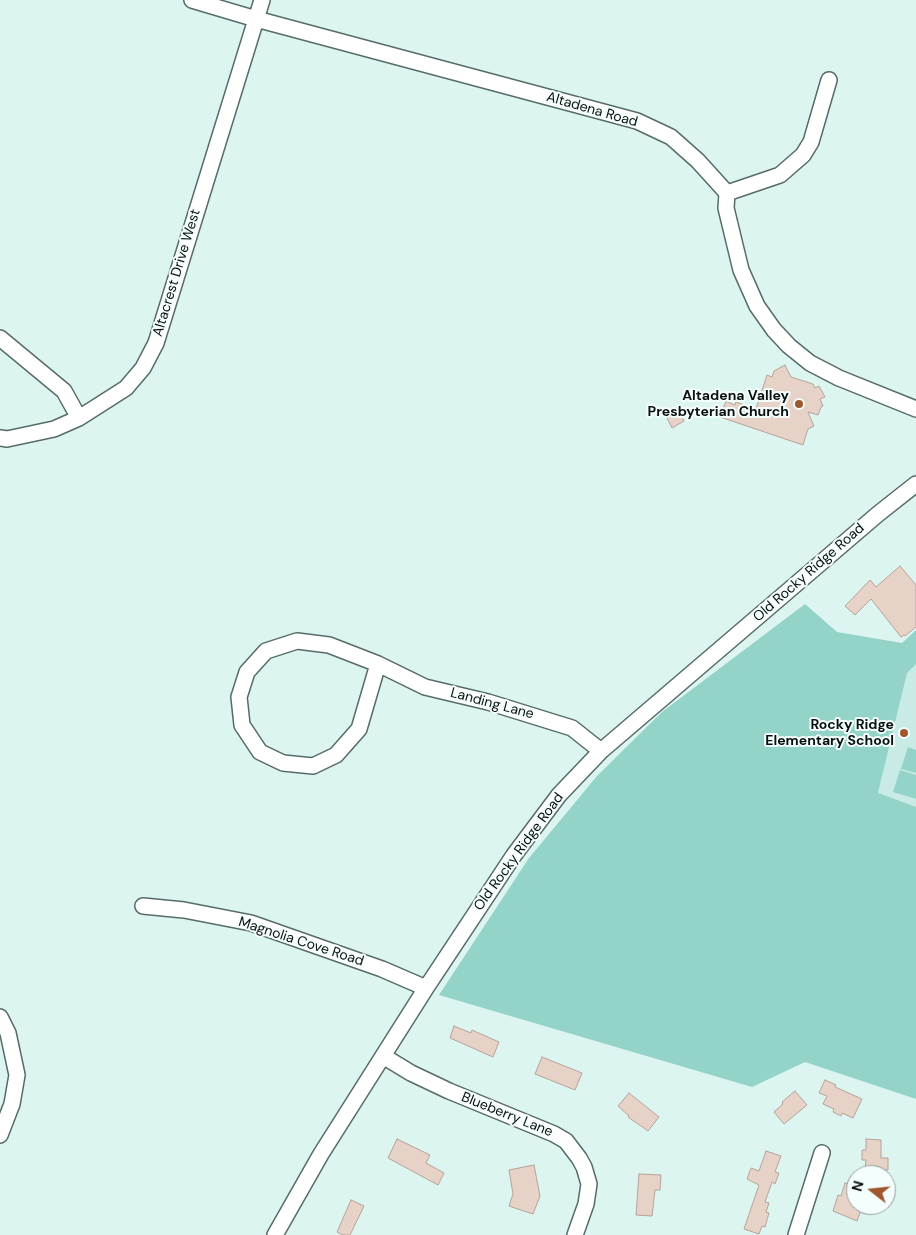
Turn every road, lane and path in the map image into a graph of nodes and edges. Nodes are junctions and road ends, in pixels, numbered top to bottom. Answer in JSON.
{"nodes":[{"id":1,"x":192,"y":0,"type":"edge"},
{"id":2,"x":262,"y":0,"type":"edge"},
{"id":3,"x":256,"y":19,"type":"junction"},
{"id":4,"x":828,"y":80,"type":"dead end"},
{"id":5,"x":726,"y":192,"type":"junction"},
{"id":6,"x":0,"y":338,"type":"edge"},
{"id":7,"x":916,"y":409,"type":"edge"},
{"id":8,"x":79,"y":418,"type":"junction"},
{"id":9,"x":0,"y":438,"type":"edge"},
{"id":10,"x":916,"y":484,"type":"edge"},
{"id":11,"x":378,"y":664,"type":"junction"},
{"id":12,"x":601,"y":751,"type":"junction"},
{"id":13,"x":143,"y":906,"type":"dead end"},
{"id":14,"x":426,"y":988,"type":"junction"},
{"id":15,"x":0,"y":1017,"type":"edge"},
{"id":16,"x":383,"y":1056,"type":"junction"},
{"id":17,"x":0,"y":1135,"type":"edge"},
{"id":18,"x":822,"y":1153,"type":"dead end"},
{"id":19,"x":275,"y":1235,"type":"edge"},
{"id":20,"x":575,"y":1235,"type":"edge"},
{"id":21,"x":796,"y":1235,"type":"edge"}],
"edges":[{"from":1,"to":3,"type":"street","name":"Altadena Road"},
{"from":2,"to":3,"type":"street","name":"Altacrest Drive West"},
{"from":3,"to":5,"type":"street","name":"Altadena Road"},
{"from":3,"to":8,"type":"street","name":"Altacrest Drive West"},
{"from":4,"to":5,"type":"street"},
{"from":5,"to":7,"type":"street"},
{"from":6,"to":8,"type":"street"},
{"from":8,"to":9,"type":"street","name":"Altacrest Drive West"},
{"from":10,"to":12,"type":"street","name":"Old Rocky Ridge Road"},
{"from":11,"to":11,"type":"street","name":"Landing Lane"},
{"from":11,"to":12,"type":"street","name":"Landing Lane"},
{"from":12,"to":14,"type":"street","name":"Old Rocky Ridge Road"},
{"from":13,"to":14,"type":"street","name":"Magnolia Cove Road"},
{"from":14,"to":16,"type":"street","name":"Old Rocky Ridge Road"},
{"from":15,"to":17,"type":"street"},
{"from":16,"to":19,"type":"street","name":"Old Rocky Ridge Road"},
{"from":16,"to":20,"type":"street","name":"Blueberry Lane"},
{"from":18,"to":21,"type":"street"}]}
